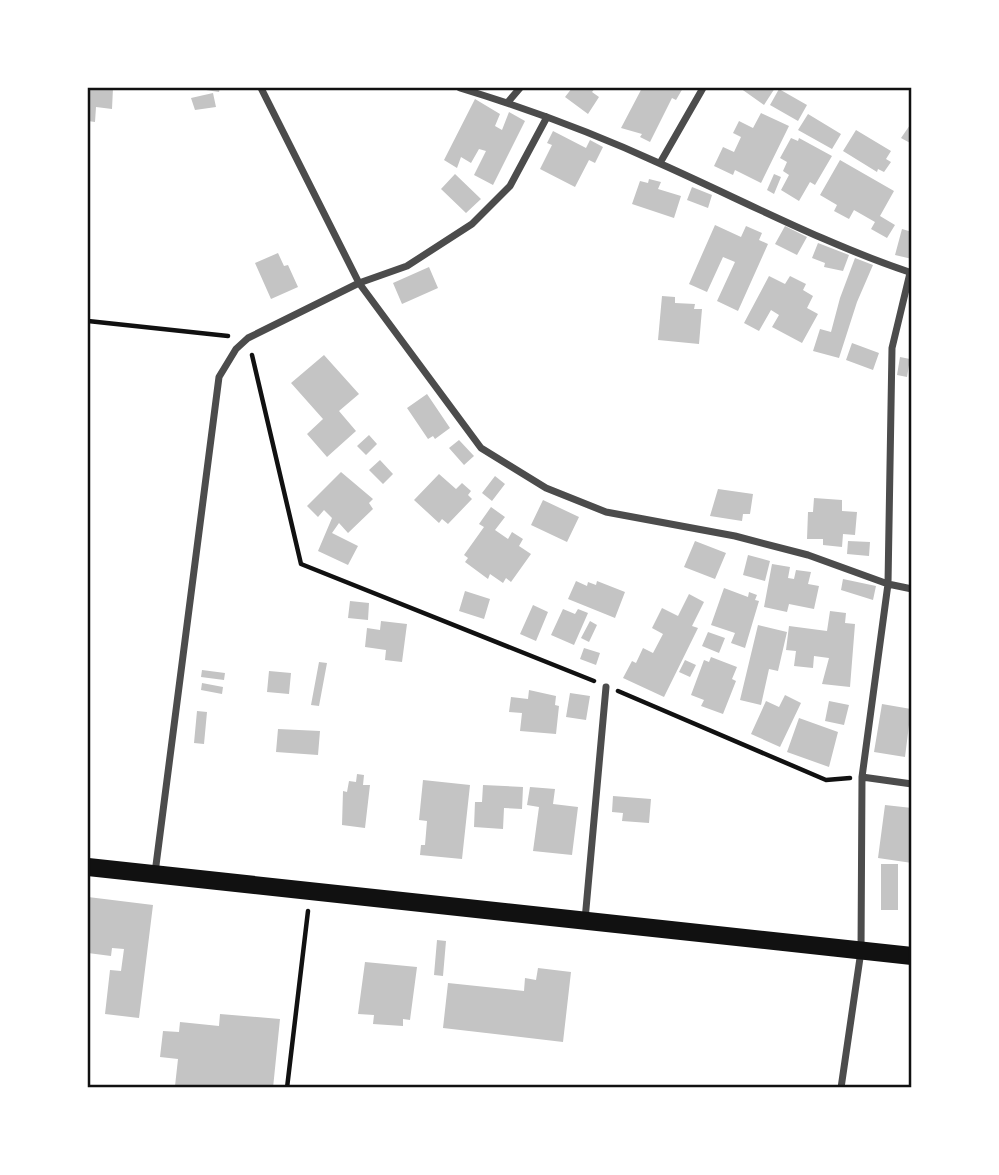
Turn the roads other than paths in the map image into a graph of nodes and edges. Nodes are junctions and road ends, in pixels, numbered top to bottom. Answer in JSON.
{"nodes":[{"id":1,"x":261,"y":88,"type":"edge"},
{"id":2,"x":460,"y":88,"type":"edge"},
{"id":3,"x":520,"y":88,"type":"edge"},
{"id":4,"x":703,"y":88,"type":"edge"},
{"id":5,"x":508,"y":102,"type":"junction"},
{"id":6,"x":547,"y":117,"type":"junction"},
{"id":7,"x":660,"y":163,"type":"junction"},
{"id":8,"x":911,"y":273,"type":"edge"},
{"id":9,"x":359,"y":283,"type":"junction"},
{"id":10,"x":888,"y":584,"type":"junction"},
{"id":11,"x":912,"y":589,"type":"edge"},
{"id":12,"x":606,"y":687,"type":"road end"},
{"id":13,"x":862,"y":777,"type":"junction"},
{"id":14,"x":912,"y":784,"type":"edge"},
{"id":15,"x":88,"y":867,"type":"edge"},
{"id":16,"x":155,"y":874,"type":"junction"},
{"id":17,"x":585,"y":921,"type":"junction"},
{"id":18,"x":861,"y":951,"type":"junction"},
{"id":19,"x":912,"y":956,"type":"edge"},
{"id":20,"x":841,"y":1087,"type":"edge"}],
"edges":[{"from":1,"to":9,"type":"street"},
{"from":2,"to":5,"type":"street"},
{"from":3,"to":5,"type":"street"},
{"from":4,"to":7,"type":"street"},
{"from":5,"to":6,"type":"street"},
{"from":6,"to":7,"type":"street"},
{"from":6,"to":9,"type":"street"},
{"from":7,"to":8,"type":"street"},
{"from":8,"to":10,"type":"street"},
{"from":9,"to":10,"type":"street"},
{"from":9,"to":16,"type":"street"},
{"from":10,"to":11,"type":"street"},
{"from":10,"to":13,"type":"street"},
{"from":12,"to":17,"type":"street"},
{"from":13,"to":14,"type":"street"},
{"from":13,"to":18,"type":"street"},
{"from":15,"to":16,"type":"main road"},
{"from":16,"to":17,"type":"main road"},
{"from":17,"to":18,"type":"main road"},
{"from":18,"to":19,"type":"main road"},
{"from":18,"to":20,"type":"street"}]}
